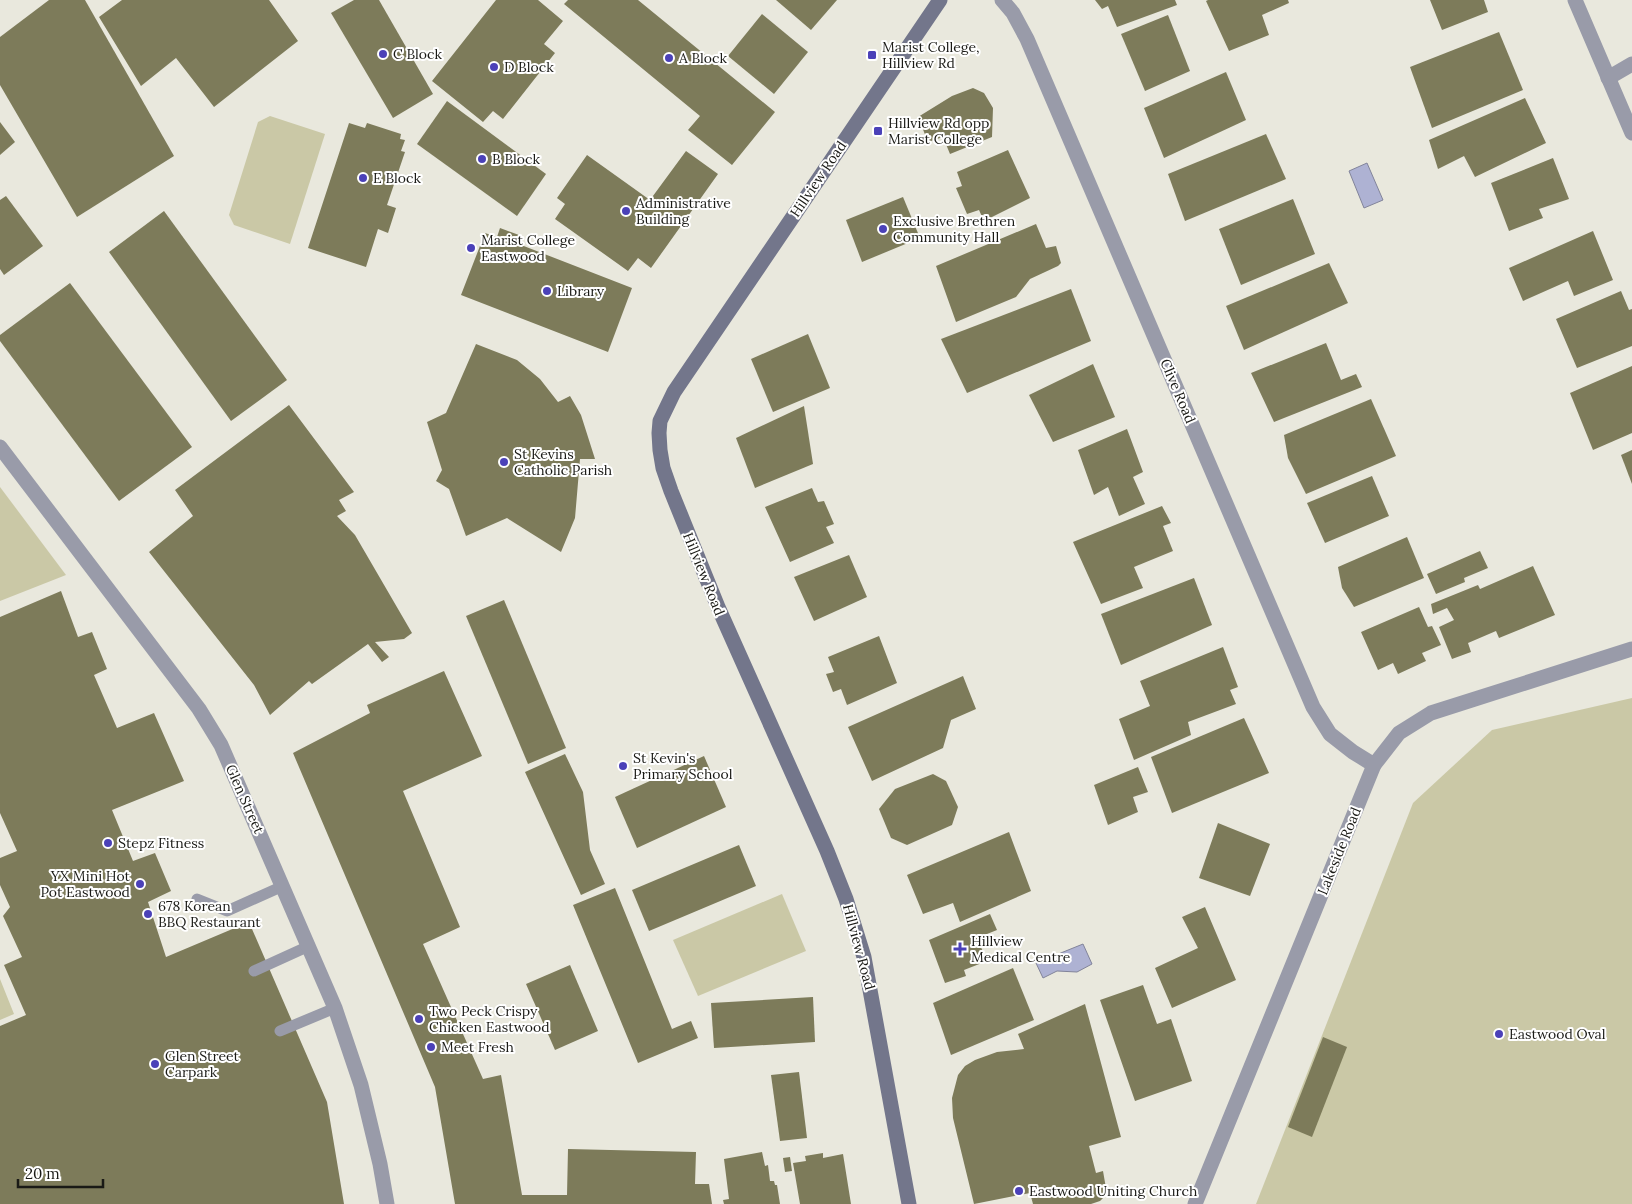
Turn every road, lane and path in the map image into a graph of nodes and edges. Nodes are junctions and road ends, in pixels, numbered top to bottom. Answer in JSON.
{"nodes":[{"id":1,"x":940,"y":0,"type":"edge"},
{"id":2,"x":1002,"y":0,"type":"edge"},
{"id":3,"x":1575,"y":0,"type":"edge"},
{"id":4,"x":1632,"y":64,"type":"edge"},
{"id":5,"x":1608,"y":78,"type":"junction"},
{"id":6,"x":1632,"y":133,"type":"edge"},
{"id":7,"x":0,"y":447,"type":"edge"},
{"id":8,"x":1632,"y":649,"type":"edge"},
{"id":9,"x":1374,"y":765,"type":"junction"},
{"id":10,"x":284,"y":886,"type":"junction"},
{"id":11,"x":197,"y":899,"type":"dead end"},
{"id":12,"x":309,"y":946,"type":"junction"},
{"id":13,"x":254,"y":971,"type":"dead end"},
{"id":14,"x":336,"y":1008,"type":"junction"},
{"id":15,"x":280,"y":1030,"type":"dead end"},
{"id":16,"x":388,"y":1204,"type":"edge"},
{"id":17,"x":909,"y":1204,"type":"edge"},
{"id":18,"x":1195,"y":1204,"type":"edge"}],
"edges":[{"from":1,"to":17,"type":"street","name":"Hillview Road"},
{"from":2,"to":9,"type":"street","name":"Clive Road"},
{"from":3,"to":5,"type":"street"},
{"from":4,"to":5,"type":"street"},
{"from":5,"to":6,"type":"street"},
{"from":7,"to":10,"type":"street","name":"Glen Street"},
{"from":8,"to":9,"type":"street","name":"Lakeside Road"},
{"from":9,"to":18,"type":"street","name":"Lakeside Road"},
{"from":10,"to":11,"type":"lane"},
{"from":10,"to":12,"type":"street","name":"Glen Street"},
{"from":12,"to":13,"type":"lane"},
{"from":12,"to":14,"type":"street","name":"Glen Street"},
{"from":14,"to":15,"type":"lane"},
{"from":14,"to":16,"type":"street","name":"Glen Street"}]}
